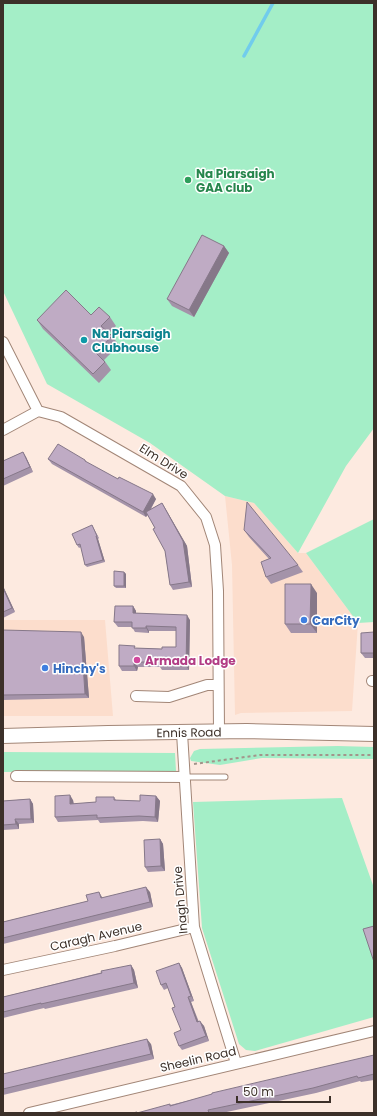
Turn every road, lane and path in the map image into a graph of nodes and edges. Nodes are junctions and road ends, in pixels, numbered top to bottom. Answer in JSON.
{"nodes":[{"id":1,"x":3,"y":342,"type":"edge"},
{"id":2,"x":38,"y":411,"type":"junction"},
{"id":3,"x":3,"y":430,"type":"edge"},
{"id":4,"x":218,"y":685,"type":"junction"},
{"id":5,"x":136,"y":696,"type":"dead end"},
{"id":6,"x":219,"y":732,"type":"junction"},
{"id":7,"x":182,"y":733,"type":"junction"},
{"id":8,"x":374,"y":734,"type":"edge"},
{"id":9,"x":3,"y":736,"type":"edge"},
{"id":10,"x":374,"y":756,"type":"edge"},
{"id":11,"x":184,"y":764,"type":"junction"},
{"id":12,"x":16,"y":776,"type":"dead end"},
{"id":13,"x":185,"y":777,"type":"junction"},
{"id":14,"x":225,"y":777,"type":"dead end"},
{"id":15,"x":194,"y":927,"type":"junction"},
{"id":16,"x":3,"y":970,"type":"edge"},
{"id":17,"x":374,"y":1031,"type":"edge"},
{"id":18,"x":236,"y":1063,"type":"junction"},
{"id":19,"x":29,"y":1113,"type":"edge"}],
"edges":[{"from":1,"to":2,"type":"street"},
{"from":2,"to":3,"type":"street"},
{"from":2,"to":4,"type":"street","name":"Elm Drive"},
{"from":4,"to":5,"type":"street"},
{"from":4,"to":6,"type":"street","name":"Elm Drive"},
{"from":6,"to":7,"type":"main road","name":"Ennis Road"},
{"from":6,"to":8,"type":"main road","name":"Ennis Road"},
{"from":7,"to":9,"type":"main road","name":"Ennis Road"},
{"from":7,"to":11,"type":"street","name":"Inagh Drive"},
{"from":10,"to":11,"type":"path"},
{"from":11,"to":13,"type":"street","name":"Inagh Drive"},
{"from":12,"to":13,"type":"street"},
{"from":13,"to":14,"type":"lane"},
{"from":13,"to":15,"type":"street","name":"Inagh Drive"},
{"from":15,"to":16,"type":"street","name":"Caragh Avenue"},
{"from":15,"to":18,"type":"street","name":"Inagh Drive"},
{"from":17,"to":18,"type":"street","name":"Sheelin Road"},
{"from":18,"to":19,"type":"street","name":"Sheelin Road"}]}
